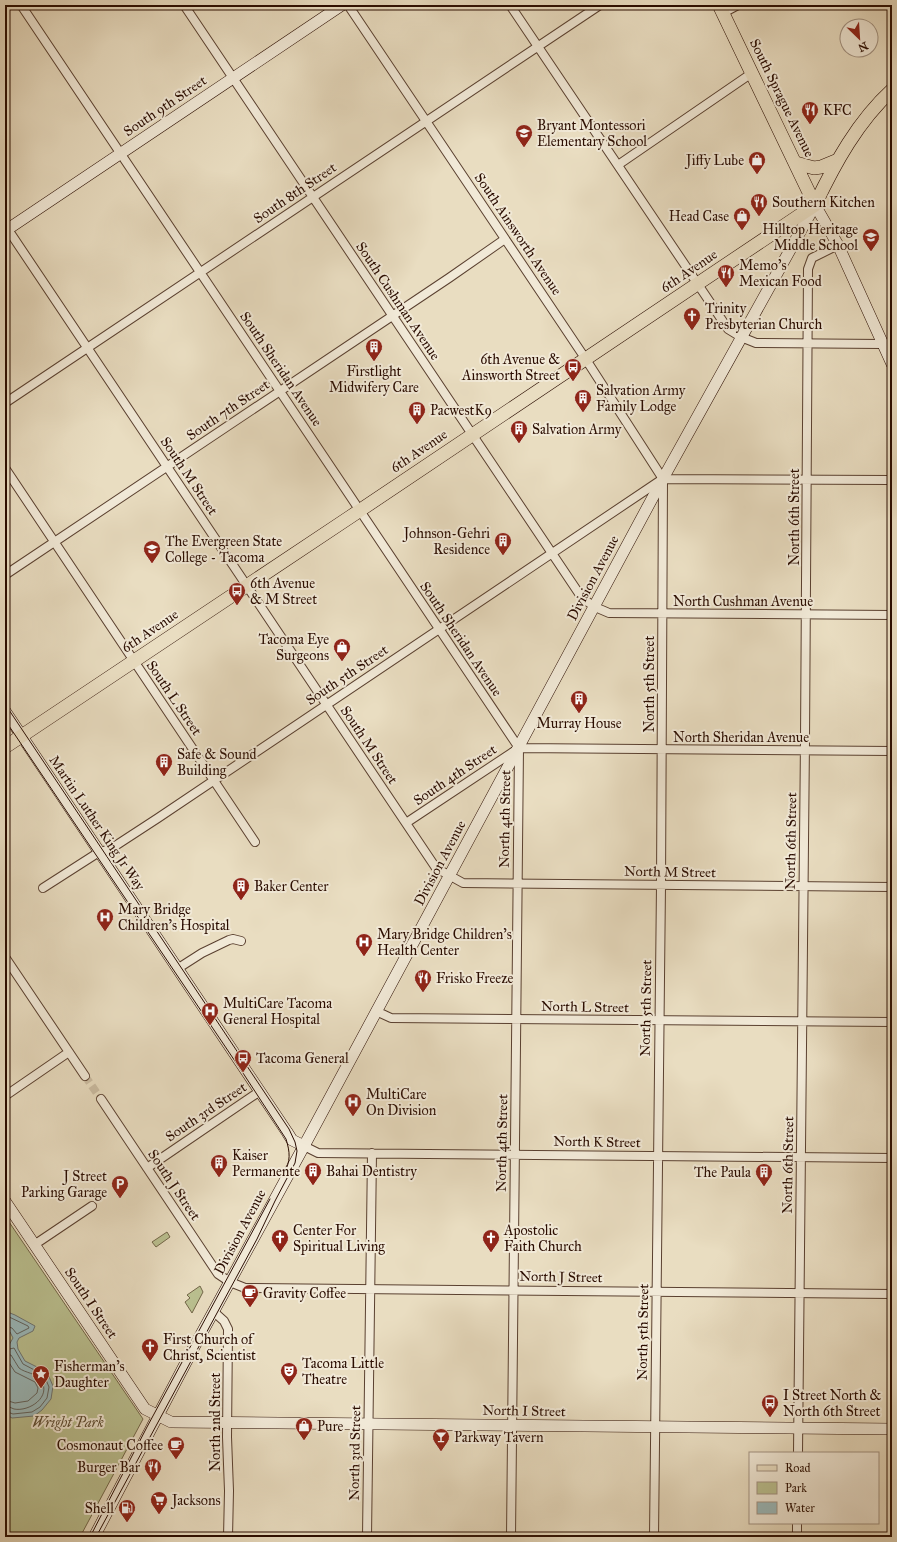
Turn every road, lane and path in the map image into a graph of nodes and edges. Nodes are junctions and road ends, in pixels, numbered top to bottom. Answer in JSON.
{"nodes":[{"id":1,"x":21,"y":5,"type":"edge"},
{"id":2,"x":184,"y":5,"type":"edge"},
{"id":3,"x":342,"y":5,"type":"edge"},
{"id":4,"x":348,"y":5,"type":"edge"},
{"id":5,"x":510,"y":5,"type":"edge"},
{"id":6,"x":600,"y":5,"type":"edge"},
{"id":7,"x":738,"y":5,"type":"edge"},
{"id":8,"x":721,"y":9,"type":"edge"},
{"id":9,"x":538,"y":46,"type":"junction"},
{"id":10,"x":752,"y":73,"type":"junction"},
{"id":11,"x":233,"y":78,"type":"junction"},
{"id":12,"x":892,"y":90,"type":"edge"},
{"id":13,"x":426,"y":120,"type":"junction"},
{"id":14,"x":120,"y":154,"type":"junction"},
{"id":15,"x":838,"y":160,"type":"junction"},
{"id":16,"x":796,"y":163,"type":"junction"},
{"id":17,"x":618,"y":165,"type":"junction"},
{"id":18,"x":313,"y":197,"type":"junction"},
{"id":19,"x":815,"y":204,"type":"junction"},
{"id":20,"x":6,"y":228,"type":"edge"},
{"id":21,"x":505,"y":239,"type":"junction"},
{"id":22,"x":838,"y":245,"type":"junction"},
{"id":23,"x":200,"y":272,"type":"junction"},
{"id":24,"x":697,"y":284,"type":"junction"},
{"id":25,"x":391,"y":316,"type":"junction"},
{"id":26,"x":741,"y":337,"type":"junction"},
{"id":27,"x":808,"y":344,"type":"junction"},
{"id":28,"x":882,"y":344,"type":"junction"},
{"id":29,"x":88,"y":348,"type":"junction"},
{"id":30,"x":585,"y":358,"type":"junction"},
{"id":31,"x":892,"y":364,"type":"edge"},
{"id":32,"x":280,"y":391,"type":"junction"},
{"id":33,"x":5,"y":403,"type":"edge"},
{"id":34,"x":472,"y":435,"type":"junction"},
{"id":35,"x":167,"y":467,"type":"junction"},
{"id":36,"x":5,"y":468,"type":"edge"},
{"id":37,"x":663,"y":479,"type":"junction"},
{"id":38,"x":807,"y":479,"type":"junction"},
{"id":39,"x":892,"y":480,"type":"edge"},
{"id":40,"x":359,"y":511,"type":"junction"},
{"id":41,"x":54,"y":542,"type":"junction"},
{"id":42,"x":552,"y":554,"type":"junction"},
{"id":43,"x":5,"y":575,"type":"edge"},
{"id":44,"x":247,"y":586,"type":"junction"},
{"id":45,"x":595,"y":607,"type":"junction"},
{"id":46,"x":663,"y":614,"type":"junction"},
{"id":47,"x":806,"y":615,"type":"junction"},
{"id":48,"x":892,"y":616,"type":"edge"},
{"id":49,"x":439,"y":629,"type":"junction"},
{"id":50,"x":134,"y":661,"type":"junction"},
{"id":51,"x":326,"y":705,"type":"junction"},
{"id":52,"x":5,"y":711,"type":"edge"},
{"id":53,"x":21,"y":736,"type":"junction"},
{"id":54,"x":5,"y":746,"type":"edge"},
{"id":55,"x":519,"y":748,"type":"junction"},
{"id":56,"x":662,"y":749,"type":"junction"},
{"id":57,"x":805,"y":750,"type":"junction"},
{"id":58,"x":892,"y":751,"type":"edge"},
{"id":59,"x":214,"y":780,"type":"junction"},
{"id":60,"x":406,"y":823,"type":"junction"},
{"id":61,"x":255,"y":842,"type":"dead end"},
{"id":62,"x":100,"y":853,"type":"junction"},
{"id":63,"x":450,"y":876,"type":"junction"},
{"id":64,"x":517,"y":884,"type":"junction"},
{"id":65,"x":661,"y":885,"type":"junction"},
{"id":66,"x":804,"y":886,"type":"junction"},
{"id":67,"x":892,"y":887,"type":"edge"},
{"id":68,"x":43,"y":888,"type":"dead end"},
{"id":69,"x":241,"y":941,"type":"dead end"},
{"id":70,"x":5,"y":957,"type":"edge"},
{"id":71,"x":177,"y":968,"type":"junction"},
{"id":72,"x":376,"y":1011,"type":"junction"},
{"id":73,"x":516,"y":1019,"type":"junction"},
{"id":74,"x":659,"y":1020,"type":"junction"},
{"id":75,"x":802,"y":1022,"type":"junction"},
{"id":76,"x":892,"y":1022,"type":"edge"},
{"id":77,"x":69,"y":1052,"type":"junction"},
{"id":78,"x":85,"y":1076,"type":"tunnel mouth"},
{"id":79,"x":260,"y":1091,"type":"junction"},
{"id":80,"x":5,"y":1096,"type":"edge"},
{"id":81,"x":100,"y":1099,"type":"tunnel mouth"},
{"id":82,"x":304,"y":1146,"type":"junction"},
{"id":83,"x":372,"y":1153,"type":"junction"},
{"id":84,"x":515,"y":1154,"type":"junction"},
{"id":85,"x":658,"y":1156,"type":"junction"},
{"id":86,"x":801,"y":1157,"type":"junction"},
{"id":87,"x":892,"y":1158,"type":"edge"},
{"id":88,"x":147,"y":1168,"type":"junction"},
{"id":89,"x":5,"y":1201,"type":"edge"},
{"id":90,"x":92,"y":1206,"type":"dead end"},
{"id":91,"x":34,"y":1245,"type":"junction"},
{"id":92,"x":230,"y":1282,"type":"junction"},
{"id":93,"x":370,"y":1289,"type":"junction"},
{"id":94,"x":513,"y":1290,"type":"junction"},
{"id":95,"x":656,"y":1291,"type":"junction"},
{"id":96,"x":800,"y":1293,"type":"junction"},
{"id":97,"x":892,"y":1294,"type":"edge"},
{"id":98,"x":214,"y":1312,"type":"junction"},
{"id":99,"x":158,"y":1416,"type":"junction"},
{"id":100,"x":227,"y":1423,"type":"junction"},
{"id":101,"x":369,"y":1424,"type":"junction"},
{"id":102,"x":512,"y":1425,"type":"junction"},
{"id":103,"x":655,"y":1427,"type":"junction"},
{"id":104,"x":798,"y":1428,"type":"junction"},
{"id":105,"x":892,"y":1429,"type":"edge"},
{"id":106,"x":798,"y":1452,"type":"edge"},
{"id":107,"x":797,"y":1524,"type":"edge"},
{"id":108,"x":94,"y":1537,"type":"edge"},
{"id":109,"x":228,"y":1537,"type":"edge"},
{"id":110,"x":367,"y":1537,"type":"edge"},
{"id":111,"x":511,"y":1537,"type":"edge"},
{"id":112,"x":654,"y":1537,"type":"edge"},
{"id":113,"x":797,"y":1537,"type":"edge"}],
"edges":[{"from":1,"to":14,"type":"street","name":"South Sheridan Avenue"},
{"from":2,"to":11,"type":"street","name":"South Cushman Avenue"},
{"from":3,"to":11,"type":"main road","name":"South 9th Street"},
{"from":4,"to":13,"type":"street","name":"South Ainsworth Avenue"},
{"from":5,"to":9,"type":"street"},
{"from":6,"to":9,"type":"street","name":"South 8th Street"},
{"from":7,"to":8,"type":"street"},
{"from":8,"to":10,"type":"main road","name":"South Sprague Avenue"},
{"from":9,"to":13,"type":"street","name":"South 8th Street"},
{"from":9,"to":17,"type":"street"},
{"from":10,"to":16,"type":"main road","name":"South Sprague Avenue"},
{"from":10,"to":17,"type":"street"},
{"from":11,"to":14,"type":"main road","name":"South 9th Street"},
{"from":11,"to":18,"type":"street","name":"South Cushman Avenue"},
{"from":12,"to":15,"type":"main road","name":"6th Avenue"},
{"from":13,"to":18,"type":"street","name":"South 8th Street"},
{"from":13,"to":21,"type":"street","name":"South Ainsworth Avenue"},
{"from":14,"to":20,"type":"main road","name":"South 9th Street"},
{"from":14,"to":23,"type":"street","name":"South Sheridan Avenue"},
{"from":15,"to":16,"type":"main road"},
{"from":15,"to":19,"type":"main road","name":"6th Avenue"},
{"from":16,"to":19,"type":"main road","name":"South Sprague Avenue"},
{"from":17,"to":24,"type":"street"},
{"from":18,"to":23,"type":"street","name":"South 8th Street"},
{"from":18,"to":25,"type":"street","name":"South Cushman Avenue"},
{"from":19,"to":22,"type":"main road"},
{"from":19,"to":24,"type":"main road","name":"6th Avenue"},
{"from":19,"to":26,"type":"main road","name":"Division Avenue"},
{"from":20,"to":29,"type":"street","name":"South M Street"},
{"from":21,"to":25,"type":"street","name":"South 7th Street"},
{"from":21,"to":30,"type":"street","name":"South Ainsworth Avenue"},
{"from":22,"to":27,"type":"street","name":"North 6th Street"},
{"from":22,"to":28,"type":"main road"},
{"from":23,"to":29,"type":"street","name":"South 8th Street"},
{"from":23,"to":32,"type":"street","name":"South Sheridan Avenue"},
{"from":24,"to":26,"type":"street"},
{"from":24,"to":30,"type":"main road","name":"6th Avenue"},
{"from":25,"to":32,"type":"street","name":"South 7th Street"},
{"from":25,"to":34,"type":"street","name":"South Cushman Avenue"},
{"from":26,"to":27,"type":"street"},
{"from":26,"to":37,"type":"main road","name":"Division Avenue"},
{"from":27,"to":28,"type":"street"},
{"from":27,"to":38,"type":"street","name":"North 6th Street"},
{"from":28,"to":31,"type":"main road"},
{"from":29,"to":33,"type":"street","name":"South 8th Street"},
{"from":29,"to":35,"type":"street","name":"South M Street"},
{"from":30,"to":34,"type":"main road","name":"6th Avenue"},
{"from":30,"to":37,"type":"street","name":"South Ainsworth Avenue"},
{"from":32,"to":35,"type":"street","name":"South 7th Street"},
{"from":32,"to":40,"type":"street","name":"South Sheridan Avenue"},
{"from":34,"to":40,"type":"main road","name":"6th Avenue"},
{"from":34,"to":42,"type":"street","name":"South Cushman Avenue"},
{"from":35,"to":41,"type":"street","name":"South 7th Street"},
{"from":35,"to":44,"type":"street","name":"South M Street"},
{"from":36,"to":41,"type":"street","name":"South L Street"},
{"from":37,"to":38,"type":"street"},
{"from":37,"to":42,"type":"street","name":"South 5th Street"},
{"from":37,"to":45,"type":"main road","name":"Division Avenue"},
{"from":37,"to":46,"type":"street","name":"North 5th Street"},
{"from":38,"to":39,"type":"street"},
{"from":38,"to":47,"type":"street","name":"North 6th Street"},
{"from":40,"to":44,"type":"main road","name":"6th Avenue"},
{"from":40,"to":49,"type":"street","name":"South Sheridan Avenue"},
{"from":41,"to":43,"type":"street","name":"South 7th Street"},
{"from":41,"to":50,"type":"street","name":"South L Street"},
{"from":42,"to":45,"type":"street","name":"South Cushman Avenue"},
{"from":42,"to":49,"type":"street","name":"South 5th Street"},
{"from":44,"to":50,"type":"main road","name":"6th Avenue"},
{"from":44,"to":51,"type":"street","name":"South M Street"},
{"from":45,"to":46,"type":"street","name":"North Cushman Avenue"},
{"from":45,"to":55,"type":"main road","name":"Division Avenue"},
{"from":46,"to":47,"type":"street","name":"North Cushman Avenue"},
{"from":46,"to":56,"type":"street","name":"North 5th Street"},
{"from":47,"to":48,"type":"street","name":"North Cushman Avenue"},
{"from":47,"to":57,"type":"street","name":"North 6th Street"},
{"from":49,"to":51,"type":"street","name":"South 5th Street"},
{"from":49,"to":55,"type":"street","name":"South Sheridan Avenue"},
{"from":50,"to":53,"type":"main road","name":"6th Avenue"},
{"from":50,"to":59,"type":"street","name":"South L Street"},
{"from":51,"to":59,"type":"street","name":"South 5th Street"},
{"from":51,"to":60,"type":"street","name":"South M Street"},
{"from":52,"to":53,"type":"main road","name":"Martin Luther King Jr Way"},
{"from":53,"to":54,"type":"main road","name":"6th Avenue"},
{"from":53,"to":62,"type":"main road","name":"Martin Luther King Jr Way"},
{"from":55,"to":56,"type":"street","name":"North Sheridan Avenue"},
{"from":55,"to":60,"type":"street","name":"South 4th Street"},
{"from":55,"to":63,"type":"main road","name":"Division Avenue"},
{"from":55,"to":64,"type":"street","name":"North 4th Street"},
{"from":56,"to":57,"type":"street","name":"North Sheridan Avenue"},
{"from":56,"to":65,"type":"street","name":"North 5th Street"},
{"from":57,"to":58,"type":"street","name":"North Sheridan Avenue"},
{"from":57,"to":66,"type":"street","name":"North 6th Street"},
{"from":59,"to":61,"type":"street","name":"South L Street"},
{"from":59,"to":62,"type":"street","name":"South 5th Street"},
{"from":60,"to":63,"type":"street","name":"South M Street"},
{"from":62,"to":68,"type":"street","name":"South 5th Street"},
{"from":62,"to":71,"type":"main road","name":"Martin Luther King Jr Way"},
{"from":63,"to":64,"type":"street","name":"North M Street"},
{"from":63,"to":72,"type":"main road","name":"Division Avenue"},
{"from":64,"to":65,"type":"street","name":"North M Street"},
{"from":64,"to":73,"type":"street","name":"North 4th Street"},
{"from":65,"to":66,"type":"street","name":"North M Street"},
{"from":65,"to":74,"type":"street","name":"North 5th Street"},
{"from":66,"to":67,"type":"street","name":"North M Street"},
{"from":66,"to":75,"type":"street","name":"North 6th Street"},
{"from":69,"to":71,"type":"street"},
{"from":70,"to":77,"type":"street"},
{"from":71,"to":79,"type":"main road","name":"Martin Luther King Jr Way"},
{"from":72,"to":73,"type":"street","name":"North L Street"},
{"from":72,"to":82,"type":"main road","name":"Division Avenue"},
{"from":73,"to":74,"type":"street","name":"North L Street"},
{"from":73,"to":84,"type":"street","name":"North 4th Street"},
{"from":74,"to":75,"type":"street","name":"North L Street"},
{"from":74,"to":85,"type":"street","name":"North 5th Street"},
{"from":75,"to":76,"type":"street","name":"North L Street"},
{"from":75,"to":86,"type":"street","name":"North 6th Street"},
{"from":77,"to":78,"type":"street"},
{"from":77,"to":80,"type":"street"},
{"from":79,"to":82,"type":"main road","name":"Martin Luther King Jr Way"},
{"from":79,"to":88,"type":"street","name":"South 3rd Street"},
{"from":81,"to":88,"type":"street","name":"South J Street"},
{"from":82,"to":83,"type":"street","name":"North K Street"},
{"from":82,"to":92,"type":"main road","name":"Division Avenue"},
{"from":83,"to":84,"type":"street","name":"North K Street"},
{"from":83,"to":93,"type":"street","name":"North 3rd Street"},
{"from":84,"to":85,"type":"street","name":"North K Street"},
{"from":84,"to":94,"type":"street","name":"North 4th Street"},
{"from":85,"to":86,"type":"street","name":"North K Street"},
{"from":85,"to":95,"type":"street","name":"North 5th Street"},
{"from":86,"to":87,"type":"street","name":"North K Street"},
{"from":86,"to":96,"type":"street","name":"North 6th Street"},
{"from":88,"to":92,"type":"street","name":"South J Street"},
{"from":89,"to":91,"type":"main road","name":"South I Street"},
{"from":90,"to":91,"type":"street"},
{"from":91,"to":99,"type":"main road","name":"South I Street"},
{"from":92,"to":93,"type":"street","name":"North J Street"},
{"from":92,"to":98,"type":"main road","name":"Division Avenue"},
{"from":93,"to":94,"type":"street","name":"North J Street"},
{"from":93,"to":101,"type":"street","name":"North 3rd Street"},
{"from":94,"to":95,"type":"street","name":"North J Street"},
{"from":94,"to":102,"type":"street","name":"North 4th Street"},
{"from":95,"to":96,"type":"street","name":"North J Street"},
{"from":95,"to":103,"type":"street","name":"North 5th Street"},
{"from":96,"to":97,"type":"street","name":"North J Street"},
{"from":96,"to":104,"type":"street","name":"North 6th Street"},
{"from":98,"to":99,"type":"main road","name":"Division Avenue"},
{"from":98,"to":100,"type":"street","name":"North 2nd Street"},
{"from":99,"to":100,"type":"main road","name":"North I Street"},
{"from":99,"to":108,"type":"main road","name":"Division Avenue"},
{"from":100,"to":101,"type":"main road","name":"North I Street"},
{"from":100,"to":109,"type":"street","name":"North 2nd Street"},
{"from":101,"to":102,"type":"main road","name":"North I Street"},
{"from":101,"to":110,"type":"street","name":"North 3rd Street"},
{"from":102,"to":103,"type":"main road","name":"North I Street"},
{"from":102,"to":111,"type":"street","name":"North 4th Street"},
{"from":103,"to":104,"type":"main road","name":"North I Street"},
{"from":103,"to":112,"type":"street","name":"North 5th Street"},
{"from":104,"to":105,"type":"main road","name":"North I Street"},
{"from":104,"to":106,"type":"street","name":"North 6th Street"},
{"from":107,"to":113,"type":"street"}]}
